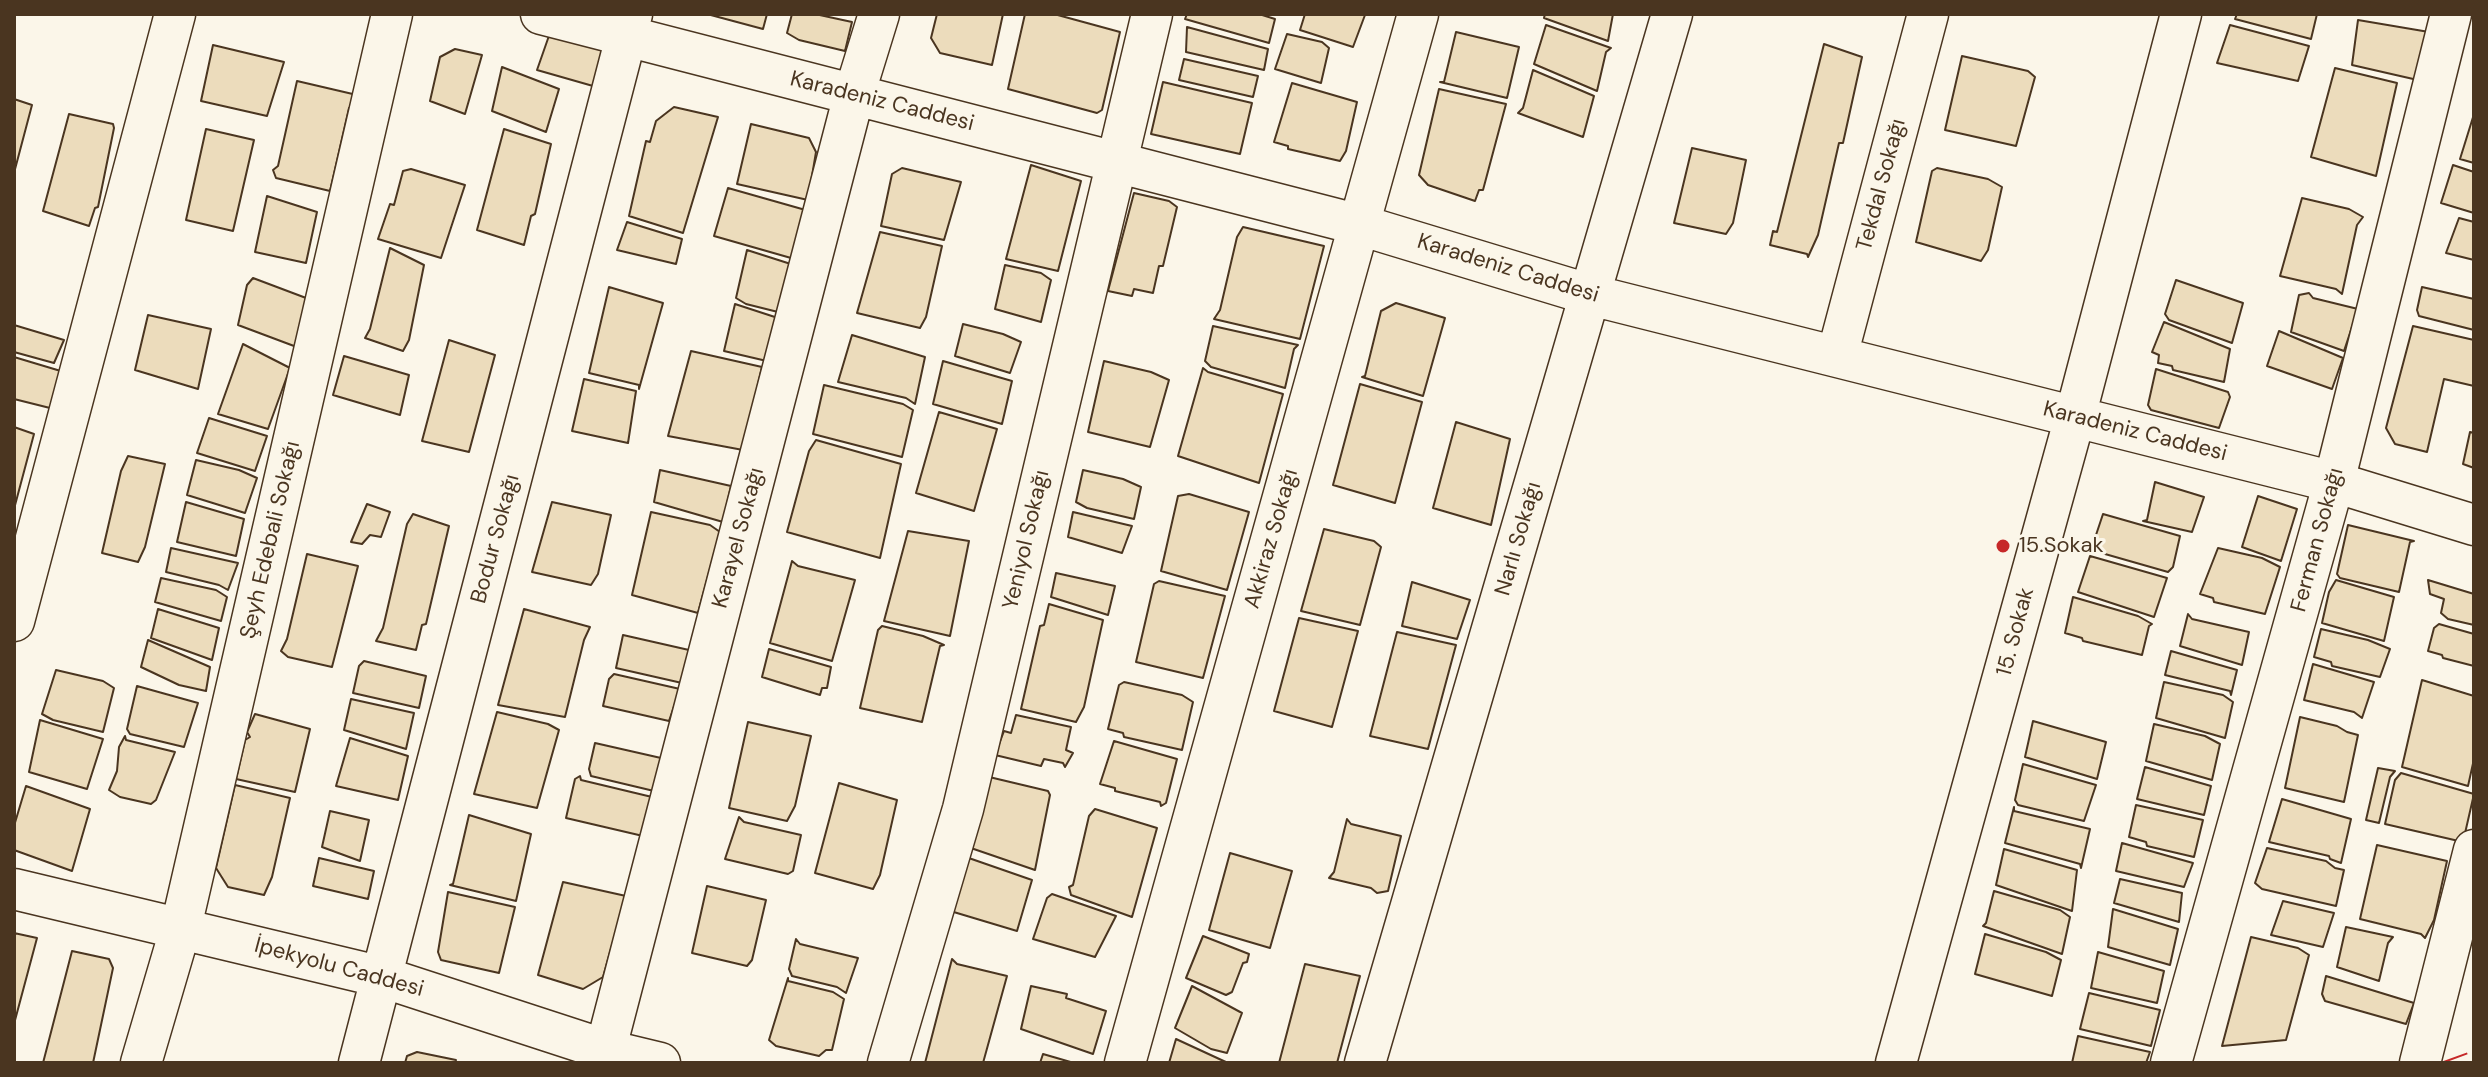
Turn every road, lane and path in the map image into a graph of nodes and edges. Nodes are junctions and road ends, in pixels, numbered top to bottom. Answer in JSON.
{"nodes":[{"id":1,"x":175,"y":14,"type":"edge"},
{"id":2,"x":392,"y":14,"type":"edge"},
{"id":3,"x":541,"y":14,"type":"edge"},
{"id":4,"x":879,"y":14,"type":"edge"},
{"id":5,"x":1152,"y":14,"type":"edge"},
{"id":6,"x":1418,"y":14,"type":"edge"},
{"id":7,"x":1672,"y":14,"type":"edge"},
{"id":8,"x":1928,"y":14,"type":"edge"},
{"id":9,"x":2181,"y":14,"type":"edge"},
{"id":10,"x":2451,"y":14,"type":"edge"},
{"id":11,"x":629,"y":25,"type":"edge"},
{"id":12,"x":854,"y":95,"type":"junction"},
{"id":13,"x":1117,"y":163,"type":"junction"},
{"id":14,"x":1360,"y":225,"type":"junction"},
{"id":15,"x":1591,"y":295,"type":"junction"},
{"id":16,"x":1837,"y":356,"type":"junction"},
{"id":17,"x":2075,"y":417,"type":"junction"},
{"id":18,"x":2334,"y":482,"type":"junction"},
{"id":19,"x":2474,"y":525,"type":"edge"},
{"id":20,"x":14,"y":621,"type":"edge"},
{"id":21,"x":2474,"y":850,"type":"edge"},
{"id":22,"x":14,"y":889,"type":"edge"},
{"id":23,"x":181,"y":927,"type":"junction"},
{"id":24,"x":382,"y":977,"type":"junction"},
{"id":25,"x":604,"y":1056,"type":"edge"},
{"id":26,"x":141,"y":1063,"type":"edge"},
{"id":27,"x":359,"y":1063,"type":"edge"},
{"id":28,"x":660,"y":1063,"type":"edge"},
{"id":29,"x":888,"y":1063,"type":"edge"},
{"id":30,"x":1125,"y":1063,"type":"edge"},
{"id":31,"x":1365,"y":1063,"type":"edge"},
{"id":32,"x":1896,"y":1063,"type":"edge"},
{"id":33,"x":2171,"y":1063,"type":"edge"},
{"id":34,"x":2420,"y":1063,"type":"edge"}],
"edges":[{"from":1,"to":20,"type":"street"},
{"from":2,"to":23,"type":"street","name":"Şeyh Edebali Sokağı"},
{"from":3,"to":11,"type":"street","name":"Karadeniz Caddesi"},
{"from":4,"to":12,"type":"street","name":"Karayel Sokağı"},
{"from":5,"to":13,"type":"street","name":"Yeniyol Sokağı"},
{"from":6,"to":14,"type":"street","name":"Akkiraz Sokağı"},
{"from":7,"to":15,"type":"street","name":"Narlı Sokağı"},
{"from":8,"to":16,"type":"street","name":"Tekdal Sokağı"},
{"from":9,"to":17,"type":"street","name":"15. Sokak"},
{"from":10,"to":18,"type":"street","name":"Ferman Sokağı"},
{"from":11,"to":12,"type":"street","name":"Karadeniz Caddesi"},
{"from":11,"to":24,"type":"street","name":"Bodur Sokağı"},
{"from":12,"to":13,"type":"street","name":"Karadeniz Caddesi"},
{"from":12,"to":25,"type":"street","name":"Karayel Sokağı"},
{"from":13,"to":14,"type":"street","name":"Karadeniz Caddesi"},
{"from":13,"to":29,"type":"street","name":"Yeniyol Sokağı"},
{"from":14,"to":15,"type":"street","name":"Karadeniz Caddesi"},
{"from":14,"to":30,"type":"street","name":"Akkiraz Sokağı"},
{"from":15,"to":16,"type":"street","name":"Karadeniz Caddesi"},
{"from":15,"to":31,"type":"street","name":"Narlı Sokağı"},
{"from":16,"to":17,"type":"street","name":"Karadeniz Caddesi"},
{"from":17,"to":18,"type":"street","name":"Karadeniz Caddesi"},
{"from":17,"to":32,"type":"street","name":"15. Sokak"},
{"from":18,"to":19,"type":"street","name":"Karadeniz Caddesi"},
{"from":18,"to":33,"type":"street","name":"Ferman Sokağı"},
{"from":21,"to":34,"type":"street"},
{"from":22,"to":23,"type":"street","name":"İpekyolu Caddesi"},
{"from":23,"to":24,"type":"street","name":"İpekyolu Caddesi"},
{"from":23,"to":26,"type":"street","name":"Şeyh Edebali Sokağı"},
{"from":24,"to":25,"type":"street","name":"İpekyolu Caddesi"},
{"from":24,"to":27,"type":"street","name":"Bodur Sokağı"},
{"from":25,"to":28,"type":"street","name":"İpekyolu Caddesi"}]}
